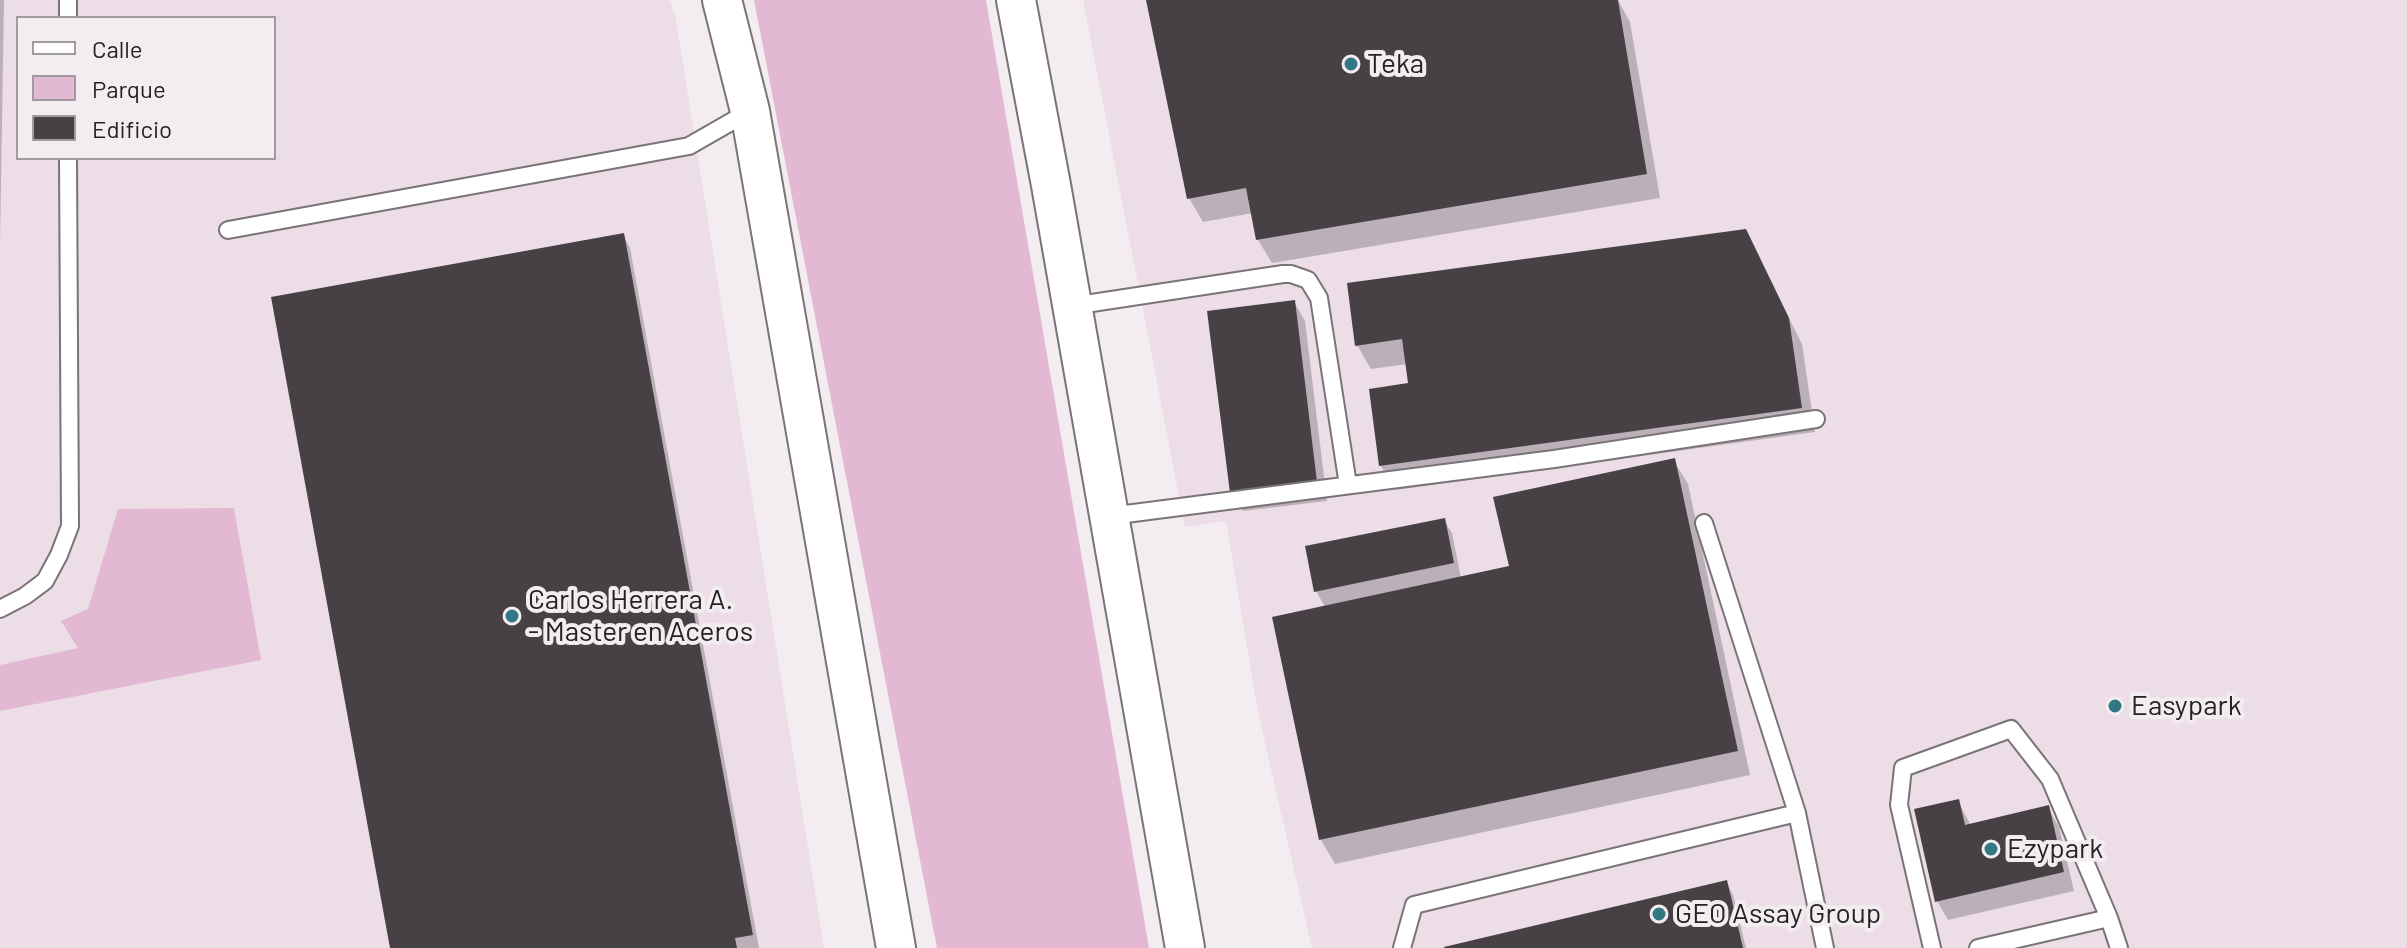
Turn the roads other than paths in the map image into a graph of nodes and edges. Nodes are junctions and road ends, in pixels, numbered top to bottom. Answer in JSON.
{"nodes":[{"id":1,"x":722,"y":0,"type":"edge"},
{"id":2,"x":1016,"y":0,"type":"edge"},
{"id":3,"x":750,"y":111,"type":"junction"},
{"id":4,"x":68,"y":160,"type":"edge"},
{"id":5,"x":228,"y":230,"type":"dead end"},
{"id":6,"x":1072,"y":306,"type":"junction"},
{"id":7,"x":1816,"y":419,"type":"dead end"},
{"id":8,"x":1348,"y":485,"type":"junction"},
{"id":9,"x":1108,"y":516,"type":"junction"},
{"id":10,"x":1704,"y":523,"type":"dead end"},
{"id":11,"x":0,"y":609,"type":"edge"},
{"id":12,"x":1797,"y":813,"type":"junction"},
{"id":13,"x":1172,"y":877,"type":"junction"},
{"id":14,"x":2109,"y":918,"type":"junction"},
{"id":15,"x":889,"y":937,"type":"edge"},
{"id":16,"x":1185,"y":948,"type":"edge"},
{"id":17,"x":1203,"y":948,"type":"edge"},
{"id":18,"x":1402,"y":948,"type":"edge"},
{"id":19,"x":1825,"y":948,"type":"edge"},
{"id":20,"x":1932,"y":948,"type":"edge"},
{"id":21,"x":1978,"y":948,"type":"edge"},
{"id":22,"x":2119,"y":948,"type":"edge"}],
"edges":[{"from":1,"to":3,"type":"street"},
{"from":2,"to":6,"type":"street"},
{"from":3,"to":5,"type":"lane"},
{"from":3,"to":15,"type":"street"},
{"from":4,"to":11,"type":"lane"},
{"from":6,"to":8,"type":"lane"},
{"from":6,"to":9,"type":"street"},
{"from":7,"to":8,"type":"lane"},
{"from":8,"to":9,"type":"lane"},
{"from":9,"to":13,"type":"street"},
{"from":10,"to":12,"type":"lane"},
{"from":12,"to":18,"type":"lane"},
{"from":12,"to":19,"type":"lane"},
{"from":13,"to":16,"type":"street"},
{"from":13,"to":17,"type":"street"},
{"from":14,"to":20,"type":"lane"},
{"from":14,"to":21,"type":"lane"},
{"from":14,"to":22,"type":"lane"}]}
